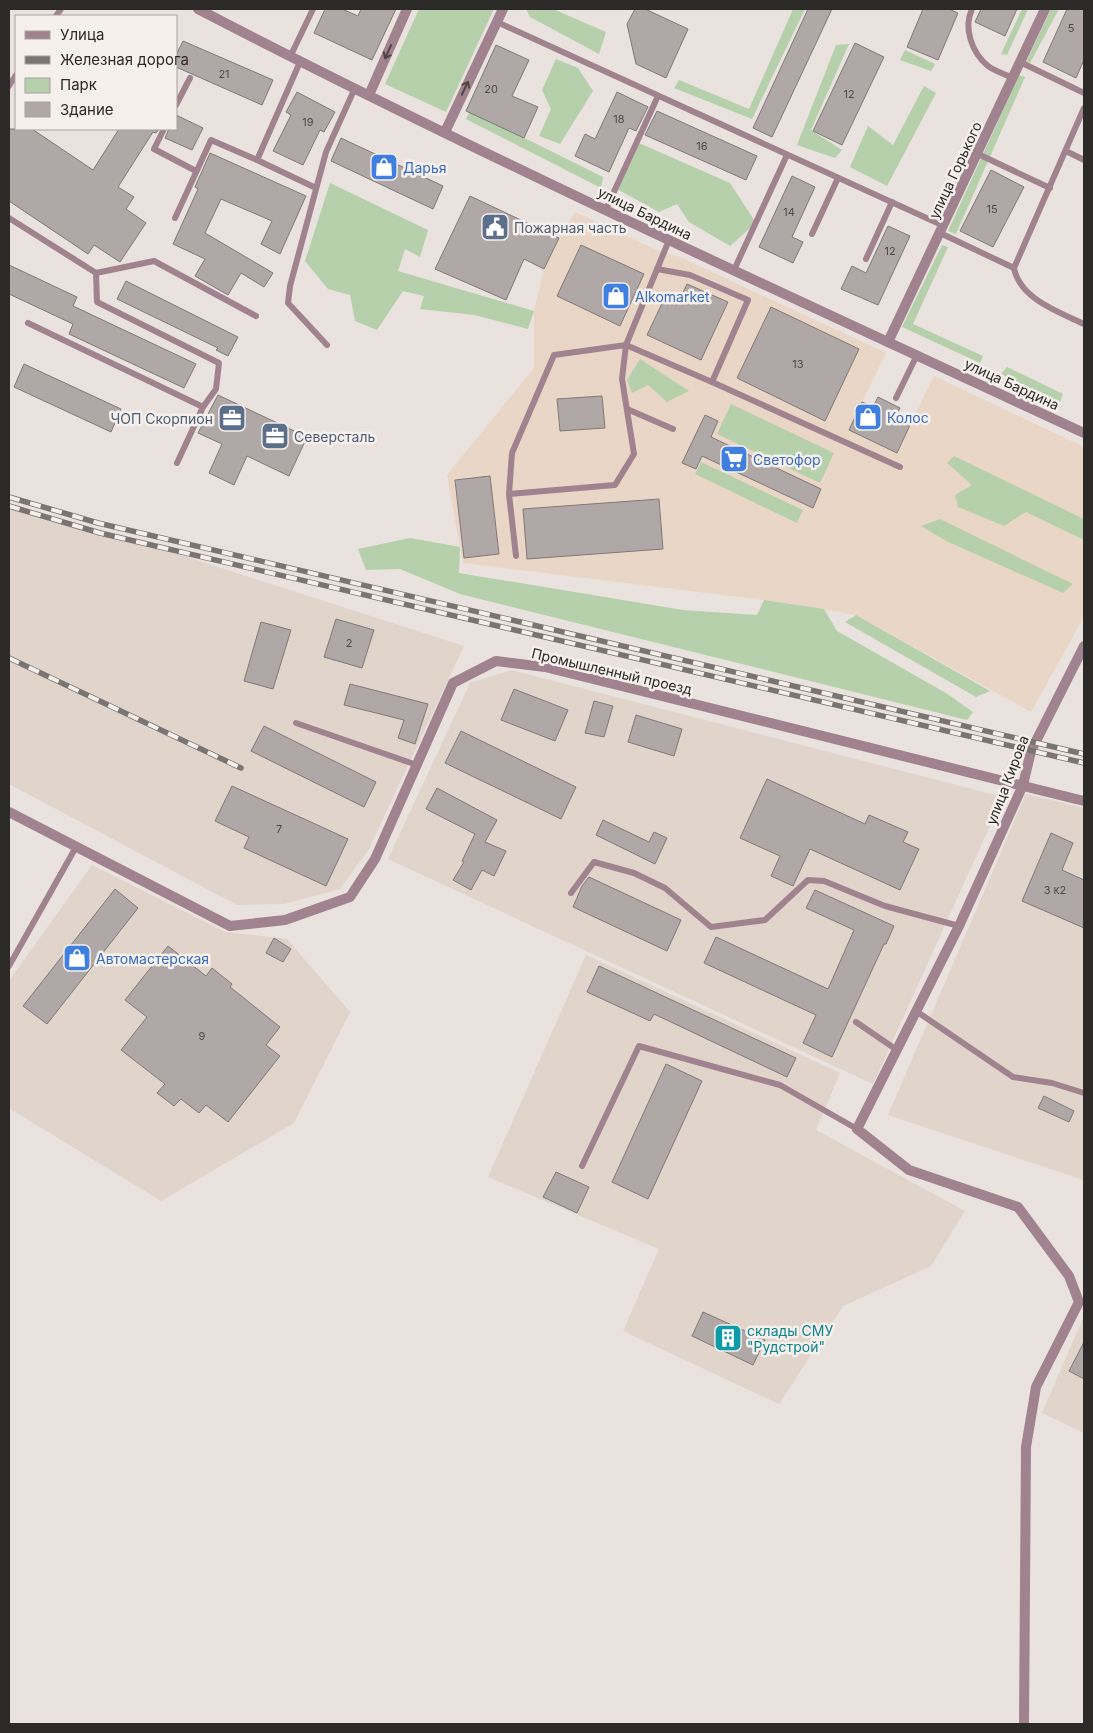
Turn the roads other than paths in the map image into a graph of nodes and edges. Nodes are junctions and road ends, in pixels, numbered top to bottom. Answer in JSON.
{"nodes":[{"id":1,"x":198,"y":9,"type":"edge"},
{"id":2,"x":313,"y":9,"type":"edge"},
{"id":3,"x":407,"y":9,"type":"edge"},
{"id":4,"x":503,"y":9,"type":"edge"},
{"id":5,"x":972,"y":9,"type":"edge"},
{"id":6,"x":1045,"y":9,"type":"edge"},
{"id":7,"x":497,"y":22,"type":"junction"},
{"id":8,"x":290,"y":56,"type":"junction"},
{"id":9,"x":300,"y":62,"type":"junction"},
{"id":10,"x":1020,"y":62,"type":"junction"},
{"id":11,"x":190,"y":78,"type":"dead end"},
{"id":12,"x":1013,"y":78,"type":"junction"},
{"id":13,"x":355,"y":88,"type":"junction"},
{"id":14,"x":1084,"y":93,"type":"edge"},
{"id":15,"x":369,"y":95,"type":"junction"},
{"id":16,"x":658,"y":96,"type":"junction"},
{"id":17,"x":178,"y":101,"type":"edge"},
{"id":18,"x":1084,"y":108,"type":"edge"},
{"id":19,"x":164,"y":130,"type":"edge"},
{"id":20,"x":445,"y":132,"type":"junction"},
{"id":21,"x":1066,"y":151,"type":"junction"},
{"id":22,"x":978,"y":154,"type":"junction"},
{"id":23,"x":788,"y":155,"type":"junction"},
{"id":24,"x":257,"y":160,"type":"junction"},
{"id":25,"x":1084,"y":160,"type":"edge"},
{"id":26,"x":196,"y":171,"type":"junction"},
{"id":27,"x":838,"y":178,"type":"junction"},
{"id":28,"x":316,"y":188,"type":"junction"},
{"id":29,"x":1050,"y":188,"type":"junction"},
{"id":30,"x":892,"y":202,"type":"junction"},
{"id":31,"x":606,"y":209,"type":"junction"},
{"id":32,"x":9,"y":218,"type":"edge"},
{"id":33,"x":175,"y":218,"type":"dead end"},
{"id":34,"x":942,"y":230,"type":"junction"},
{"id":35,"x":812,"y":234,"type":"dead end"},
{"id":36,"x":669,"y":240,"type":"junction"},
{"id":37,"x":866,"y":259,"type":"dead end"},
{"id":38,"x":1014,"y":268,"type":"junction"},
{"id":39,"x":657,"y":269,"type":"junction"},
{"id":40,"x":734,"y":270,"type":"junction"},
{"id":41,"x":96,"y":273,"type":"junction"},
{"id":42,"x":256,"y":316,"type":"dead end"},
{"id":43,"x":28,"y":323,"type":"dead end"},
{"id":44,"x":1084,"y":324,"type":"edge"},
{"id":45,"x":888,"y":342,"type":"junction"},
{"id":46,"x":327,"y":345,"type":"dead end"},
{"id":47,"x":626,"y":345,"type":"junction"},
{"id":48,"x":917,"y":355,"type":"junction"},
{"id":49,"x":712,"y":382,"type":"junction"},
{"id":50,"x":896,"y":398,"type":"dead end"},
{"id":51,"x":203,"y":407,"type":"junction"},
{"id":52,"x":627,"y":409,"type":"junction"},
{"id":53,"x":673,"y":429,"type":"dead end"},
{"id":54,"x":1084,"y":433,"type":"edge"},
{"id":55,"x":177,"y":463,"type":"dead end"},
{"id":56,"x":900,"y":467,"type":"dead end"},
{"id":57,"x":509,"y":494,"type":"junction"},
{"id":58,"x":516,"y":556,"type":"dead end"},
{"id":59,"x":1084,"y":646,"type":"edge"},
{"id":60,"x":296,"y":723,"type":"dead end"},
{"id":61,"x":417,"y":764,"type":"junction"},
{"id":62,"x":1023,"y":785,"type":"junction"},
{"id":63,"x":1084,"y":801,"type":"edge"},
{"id":64,"x":9,"y":812,"type":"edge"},
{"id":65,"x":76,"y":847,"type":"junction"},
{"id":66,"x":571,"y":893,"type":"dead end"},
{"id":67,"x":959,"y":926,"type":"junction"},
{"id":68,"x":9,"y":966,"type":"edge"},
{"id":69,"x":916,"y":1011,"type":"junction"},
{"id":70,"x":856,"y":1022,"type":"dead end"},
{"id":71,"x":897,"y":1050,"type":"junction"},
{"id":72,"x":1084,"y":1093,"type":"edge"},
{"id":73,"x":857,"y":1129,"type":"junction"},
{"id":74,"x":582,"y":1166,"type":"dead end"},
{"id":75,"x":1082,"y":1304,"type":"edge"},
{"id":76,"x":1024,"y":1724,"type":"edge"}],
"edges":[{"from":1,"to":8,"type":"street","name":"улица Бардина"},
{"from":2,"to":8,"type":"lane"},
{"from":3,"to":15,"type":"street","one_way":true},
{"from":4,"to":7,"type":"street"},
{"from":5,"to":12,"type":"lane"},
{"from":6,"to":10,"type":"street","name":"улица Горького"},
{"from":7,"to":16,"type":"lane"},
{"from":20,"to":7,"type":"street","one_way":true},
{"from":8,"to":9,"type":"street","name":"улица Бардина"},
{"from":9,"to":13,"type":"street","name":"улица Бардина"},
{"from":9,"to":24,"type":"lane"},
{"from":10,"to":12,"type":"street","name":"улица Горького"},
{"from":10,"to":14,"type":"lane"},
{"from":11,"to":17,"type":"lane"},
{"from":12,"to":22,"type":"street","name":"улица Горького"},
{"from":13,"to":15,"type":"street","name":"улица Бардина"},
{"from":13,"to":28,"type":"lane"},
{"from":15,"to":20,"type":"street","name":"улица Бардина"},
{"from":16,"to":23,"type":"lane"},
{"from":16,"to":31,"type":"lane"},
{"from":18,"to":21,"type":"lane"},
{"from":19,"to":26,"type":"lane"},
{"from":20,"to":31,"type":"street","name":"улица Бардина"},
{"from":21,"to":25,"type":"lane"},
{"from":21,"to":29,"type":"lane"},
{"from":22,"to":29,"type":"lane"},
{"from":22,"to":34,"type":"street","name":"улица Горького"},
{"from":23,"to":27,"type":"lane"},
{"from":23,"to":40,"type":"lane"},
{"from":24,"to":26,"type":"lane"},
{"from":24,"to":28,"type":"lane"},
{"from":26,"to":33,"type":"lane"},
{"from":27,"to":30,"type":"lane"},
{"from":27,"to":35,"type":"lane"},
{"from":28,"to":46,"type":"lane"},
{"from":29,"to":38,"type":"lane"},
{"from":30,"to":34,"type":"lane"},
{"from":30,"to":37,"type":"lane"},
{"from":31,"to":36,"type":"street","name":"улица Бардина"},
{"from":32,"to":41,"type":"lane"},
{"from":34,"to":38,"type":"lane"},
{"from":34,"to":45,"type":"street","name":"улица Горького"},
{"from":36,"to":39,"type":"lane"},
{"from":36,"to":40,"type":"street","name":"улица Бардина"},
{"from":38,"to":44,"type":"lane"},
{"from":39,"to":47,"type":"lane"},
{"from":39,"to":49,"type":"lane"},
{"from":40,"to":45,"type":"street","name":"улица Бардина"},
{"from":41,"to":42,"type":"lane"},
{"from":41,"to":51,"type":"lane"},
{"from":43,"to":51,"type":"lane"},
{"from":45,"to":48,"type":"street","name":"улица Бардина"},
{"from":47,"to":49,"type":"lane"},
{"from":47,"to":52,"type":"lane"},
{"from":47,"to":57,"type":"lane"},
{"from":48,"to":50,"type":"lane"},
{"from":48,"to":54,"type":"street","name":"улица Бардина"},
{"from":49,"to":56,"type":"lane"},
{"from":51,"to":55,"type":"lane"},
{"from":52,"to":53,"type":"lane"},
{"from":52,"to":57,"type":"lane"},
{"from":57,"to":58,"type":"lane"},
{"from":59,"to":62,"type":"street","name":"улица Кирова"},
{"from":60,"to":61,"type":"lane"},
{"from":61,"to":62,"type":"street","name":"Промышленный проезд"},
{"from":61,"to":65,"type":"street","name":"Промышленный проезд"},
{"from":62,"to":63,"type":"street","name":"Промышленный проезд"},
{"from":62,"to":67,"type":"street","name":"улица Кирова"},
{"from":64,"to":65,"type":"street","name":"Промышленный проезд"},
{"from":65,"to":68,"type":"lane"},
{"from":66,"to":67,"type":"lane"},
{"from":67,"to":69,"type":"street","name":"улица Кирова"},
{"from":69,"to":71,"type":"street","name":"улица Кирова"},
{"from":69,"to":72,"type":"lane"},
{"from":70,"to":71,"type":"lane"},
{"from":71,"to":73,"type":"street","name":"улица Кирова"},
{"from":73,"to":74,"type":"lane"},
{"from":73,"to":75,"type":"street"},
{"from":75,"to":76,"type":"street"}]}
